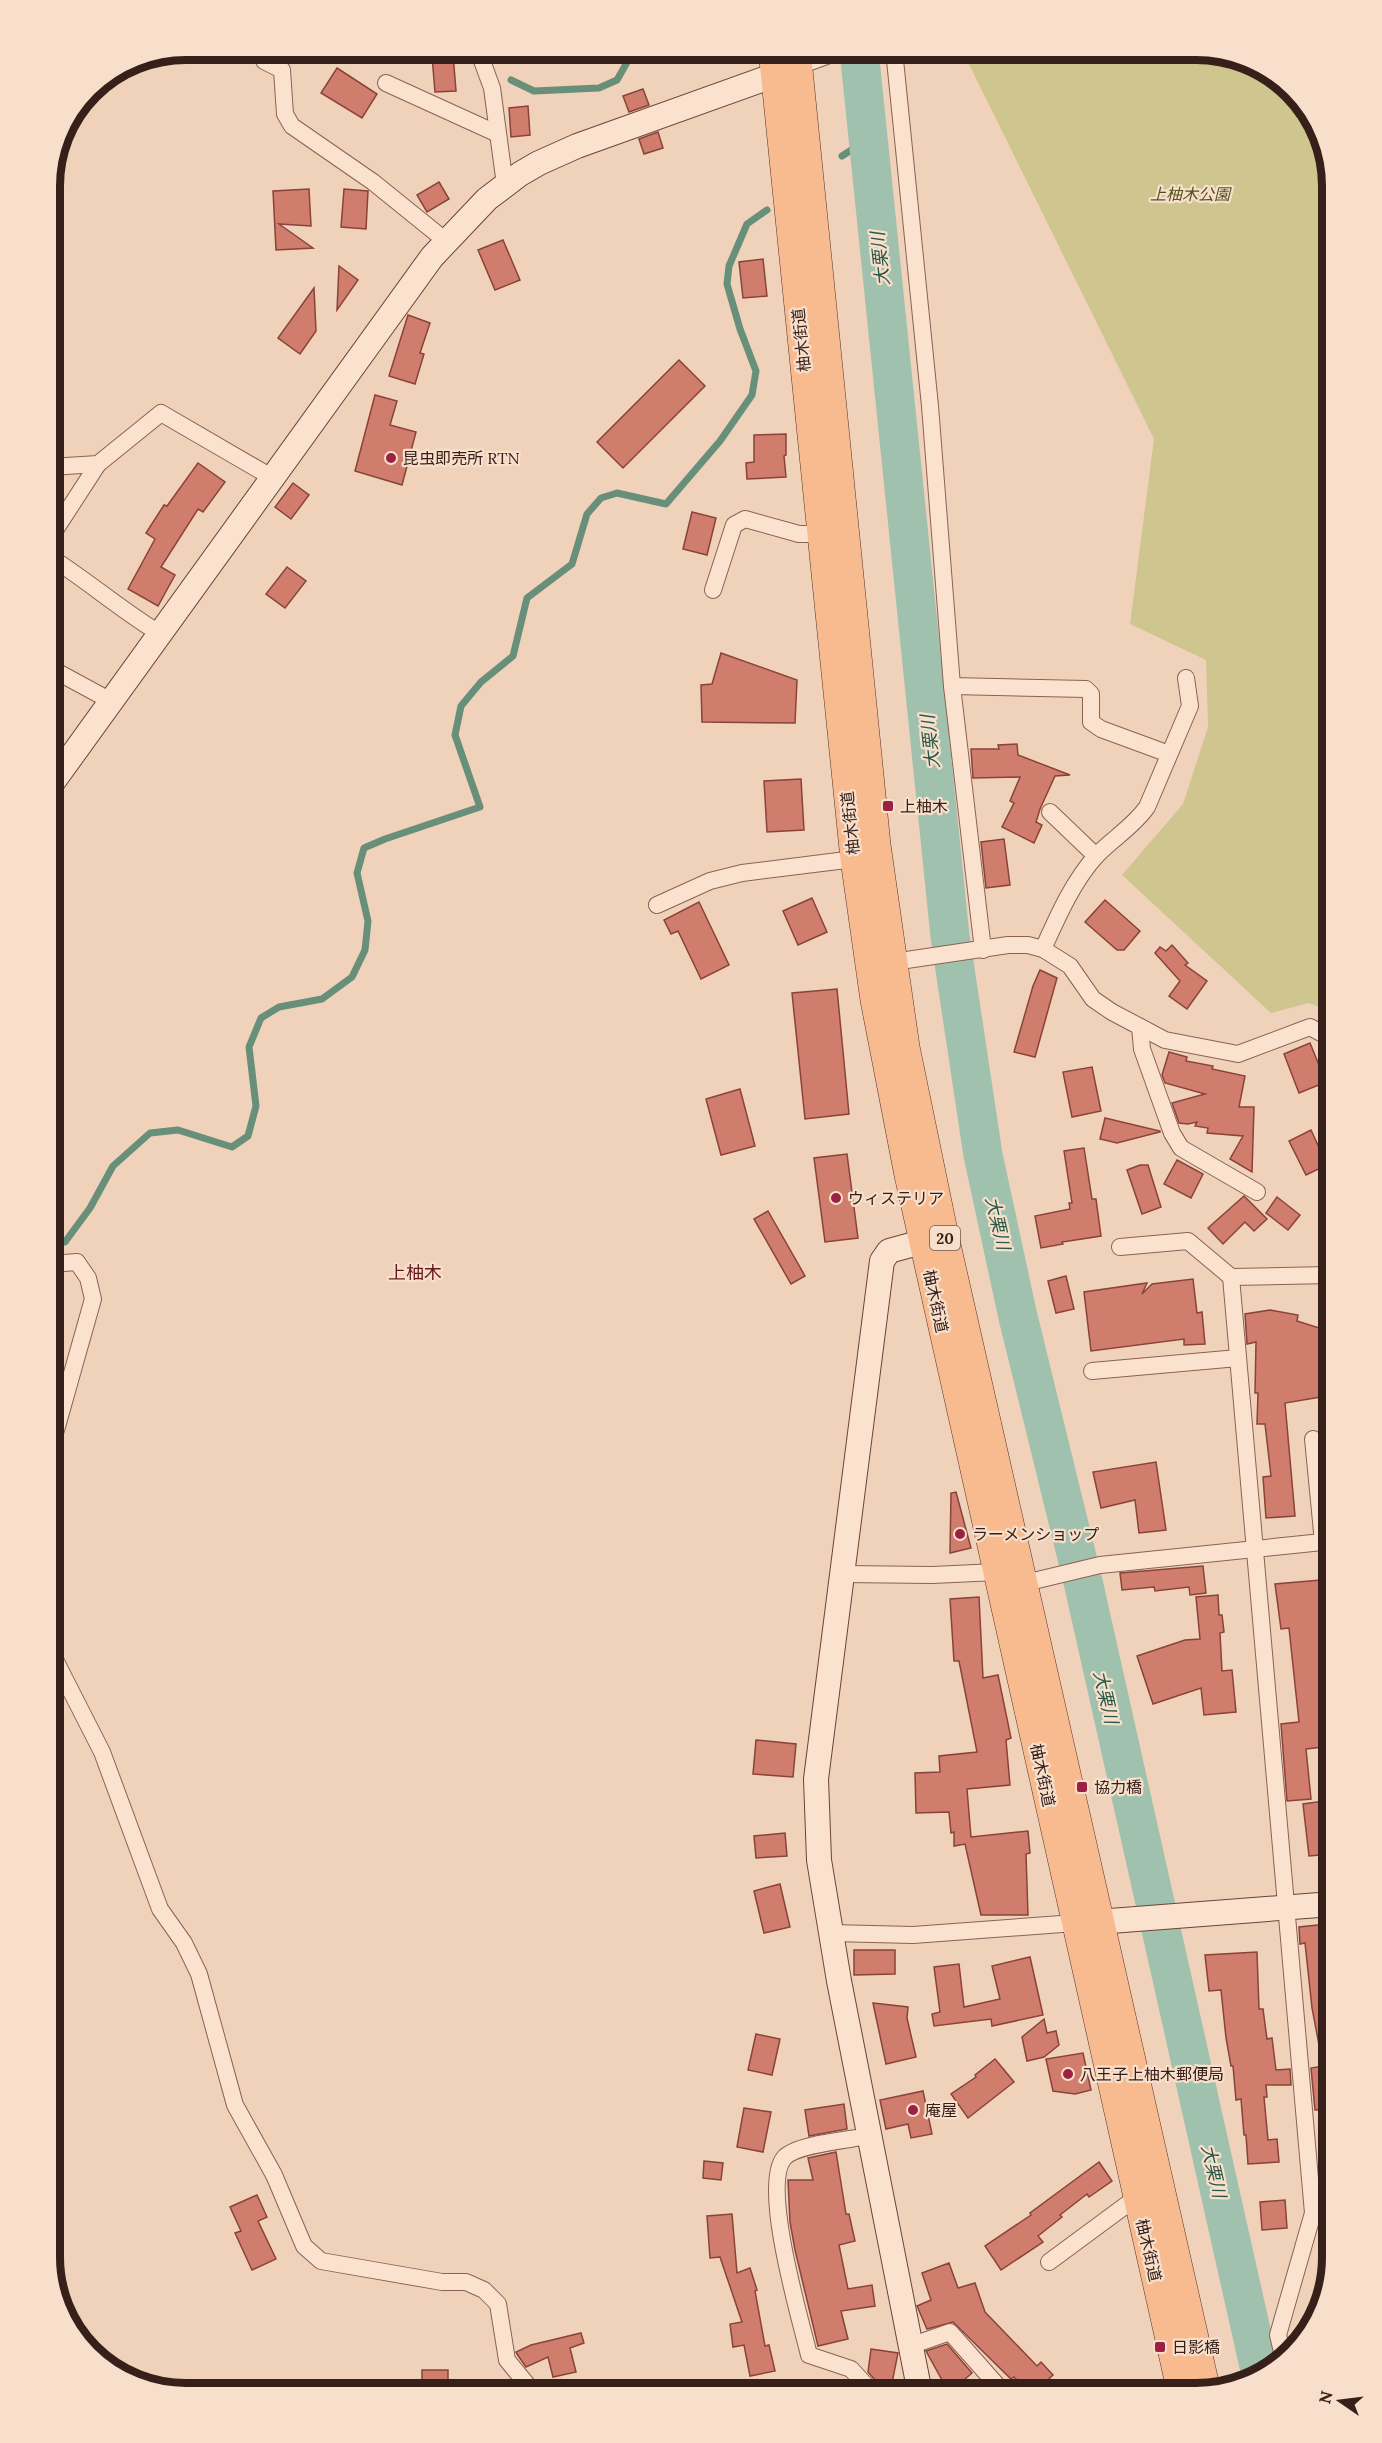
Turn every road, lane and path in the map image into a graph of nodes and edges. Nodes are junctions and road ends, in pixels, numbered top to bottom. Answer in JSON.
{"nodes":[{"id":1,"x":482,"y":60,"type":"edge"},
{"id":2,"x":773,"y":60,"type":"edge"},
{"id":3,"x":795,"y":60,"type":"edge"},
{"id":4,"x":798,"y":60,"type":"edge"},
{"id":5,"x":895,"y":60,"type":"edge"},
{"id":6,"x":264,"y":61,"type":"dead end"},
{"id":7,"x":774,"y":77,"type":"junction"},
{"id":8,"x":386,"y":83,"type":"dead end"},
{"id":9,"x":498,"y":134,"type":"junction"},
{"id":10,"x":505,"y":184,"type":"junction"},
{"id":11,"x":446,"y":241,"type":"junction"},
{"id":12,"x":98,"y":464,"type":"junction"},
{"id":13,"x":60,"y":466,"type":"edge"},
{"id":14,"x":273,"y":478,"type":"junction"},
{"id":15,"x":60,"y":523,"type":"edge"},
{"id":16,"x":820,"y":534,"type":"junction"},
{"id":17,"x":60,"y":563,"type":"edge"},
{"id":18,"x":713,"y":590,"type":"dead end"},
{"id":19,"x":159,"y":633,"type":"junction"},
{"id":20,"x":60,"y":673,"type":"edge"},
{"id":21,"x":1186,"y":678,"type":"dead end"},
{"id":22,"x":952,"y":686,"type":"junction"},
{"id":23,"x":111,"y":701,"type":"junction"},
{"id":24,"x":1169,"y":754,"type":"junction"},
{"id":25,"x":60,"y":772,"type":"edge"},
{"id":26,"x":1050,"y":812,"type":"dead end"},
{"id":27,"x":1096,"y":856,"type":"junction"},
{"id":28,"x":854,"y":859,"type":"junction"},
{"id":29,"x":657,"y":904,"type":"dead end"},
{"id":30,"x":1043,"y":950,"type":"junction"},
{"id":31,"x":978,"y":951,"type":"junction"},
{"id":32,"x":893,"y":962,"type":"junction"},
{"id":33,"x":1140,"y":1027,"type":"junction"},
{"id":34,"x":1322,"y":1034,"type":"edge"},
{"id":35,"x":1257,"y":1192,"type":"dead end"},
{"id":36,"x":934,"y":1239,"type":"junction"},
{"id":37,"x":1120,"y":1247,"type":"dead end"},
{"id":38,"x":60,"y":1263,"type":"edge"},
{"id":39,"x":1322,"y":1275,"type":"edge"},
{"id":40,"x":1231,"y":1276,"type":"junction"},
{"id":41,"x":1238,"y":1358,"type":"junction"},
{"id":42,"x":1092,"y":1371,"type":"dead end"},
{"id":43,"x":60,"y":1416,"type":"edge"},
{"id":44,"x":1313,"y":1439,"type":"dead end"},
{"id":45,"x":1322,"y":1500,"type":"edge"},
{"id":46,"x":1322,"y":1542,"type":"edge"},
{"id":47,"x":1256,"y":1549,"type":"junction"},
{"id":48,"x":997,"y":1572,"type":"junction"},
{"id":49,"x":842,"y":1574,"type":"junction"},
{"id":50,"x":1025,"y":1583,"type":"junction"},
{"id":51,"x":60,"y":1670,"type":"edge"},
{"id":52,"x":1322,"y":1905,"type":"edge"},
{"id":53,"x":1287,"y":1908,"type":"junction"},
{"id":54,"x":1088,"y":1923,"type":"junction"},
{"id":55,"x":831,"y":1933,"type":"junction"},
{"id":56,"x":868,"y":2136,"type":"junction"},
{"id":57,"x":1137,"y":2197,"type":"junction"},
{"id":58,"x":1049,"y":2262,"type":"dead end"},
{"id":59,"x":910,"y":2346,"type":"junction"},
{"id":60,"x":1281,"y":2350,"type":"edge"},
{"id":61,"x":1205,"y":2382,"type":"edge"},
{"id":62,"x":526,"y":2383,"type":"edge"},
{"id":63,"x":864,"y":2383,"type":"edge"},
{"id":64,"x":918,"y":2383,"type":"edge"},
{"id":65,"x":995,"y":2383,"type":"edge"},
{"id":66,"x":1179,"y":2383,"type":"edge"}],
"edges":[{"from":1,"to":9,"type":"street"},
{"from":2,"to":7,"type":"main road","name":"柚木街道","number":"20"},
{"from":3,"to":7,"type":"street"},
{"from":4,"to":32,"type":"main road","name":"柚木街道","number":"20"},
{"from":5,"to":22,"type":"street"},
{"from":6,"to":11,"type":"street"},
{"from":7,"to":10,"type":"street"},
{"from":7,"to":16,"type":"main road","name":"柚木街道","number":"20"},
{"from":8,"to":9,"type":"street"},
{"from":9,"to":10,"type":"street"},
{"from":10,"to":11,"type":"street"},
{"from":11,"to":14,"type":"street"},
{"from":12,"to":13,"type":"street"},
{"from":12,"to":14,"type":"street"},
{"from":12,"to":15,"type":"street"},
{"from":14,"to":19,"type":"street"},
{"from":16,"to":18,"type":"street"},
{"from":16,"to":28,"type":"main road","name":"柚木街道","number":"20"},
{"from":17,"to":19,"type":"street"},
{"from":19,"to":23,"type":"street"},
{"from":20,"to":23,"type":"street"},
{"from":21,"to":24,"type":"street"},
{"from":22,"to":24,"type":"street"},
{"from":22,"to":31,"type":"street"},
{"from":23,"to":25,"type":"street"},
{"from":24,"to":27,"type":"street"},
{"from":26,"to":27,"type":"street"},
{"from":27,"to":30,"type":"street"},
{"from":28,"to":29,"type":"street"},
{"from":28,"to":36,"type":"main road","name":"柚木街道","number":"20"},
{"from":30,"to":31,"type":"street"},
{"from":30,"to":33,"type":"street"},
{"from":31,"to":32,"type":"street"},
{"from":32,"to":36,"type":"main road","name":"柚木街道","number":"20"},
{"from":33,"to":34,"type":"street"},
{"from":33,"to":35,"type":"street"},
{"from":36,"to":48,"type":"main road","name":"柚木街道","number":"20"},
{"from":36,"to":49,"type":"street"},
{"from":36,"to":50,"type":"main road","name":"柚木街道","number":"20"},
{"from":37,"to":40,"type":"street"},
{"from":38,"to":43,"type":"street"},
{"from":39,"to":40,"type":"street"},
{"from":40,"to":41,"type":"street"},
{"from":41,"to":42,"type":"street"},
{"from":41,"to":47,"type":"street"},
{"from":44,"to":45,"type":"street"},
{"from":46,"to":47,"type":"street"},
{"from":47,"to":50,"type":"street"},
{"from":47,"to":53,"type":"street"},
{"from":48,"to":49,"type":"street"},
{"from":48,"to":54,"type":"main road","name":"柚木街道","number":"20"},
{"from":49,"to":55,"type":"street"},
{"from":50,"to":54,"type":"main road","name":"柚木街道","number":"20"},
{"from":51,"to":62,"type":"street"},
{"from":52,"to":53,"type":"street"},
{"from":53,"to":54,"type":"street"},
{"from":53,"to":60,"type":"street"},
{"from":54,"to":55,"type":"street"},
{"from":54,"to":57,"type":"main road","name":"柚木街道","number":"20"},
{"from":54,"to":61,"type":"main road","name":"柚木街道","number":"20"},
{"from":55,"to":56,"type":"street"},
{"from":56,"to":59,"type":"street"},
{"from":56,"to":63,"type":"street"},
{"from":57,"to":58,"type":"street"},
{"from":57,"to":66,"type":"main road","name":"柚木街道","number":"20"},
{"from":59,"to":64,"type":"street"},
{"from":59,"to":65,"type":"street"}]}
